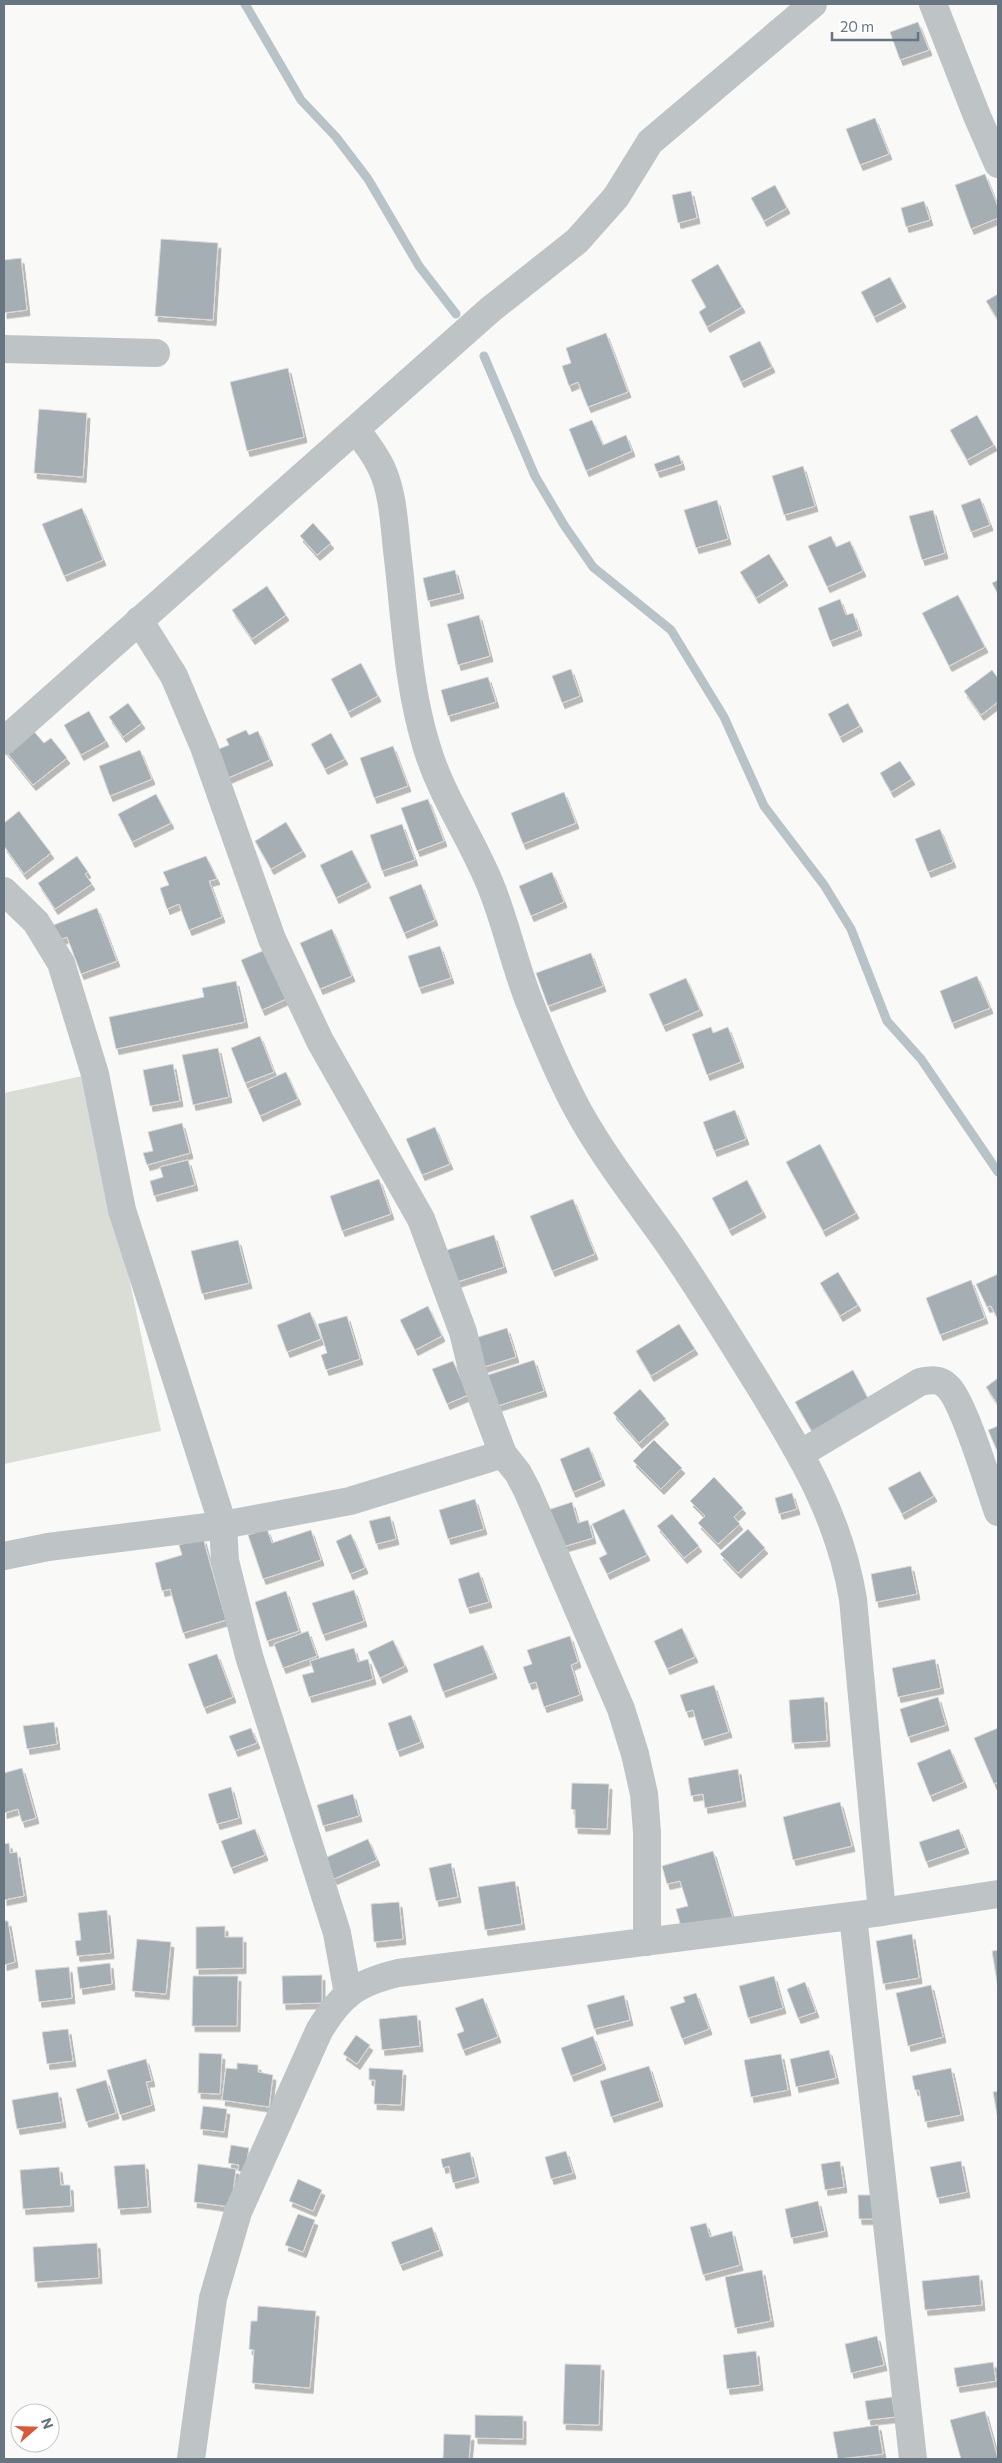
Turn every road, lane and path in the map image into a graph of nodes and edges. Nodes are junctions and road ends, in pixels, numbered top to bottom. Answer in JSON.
{"nodes":[{"id":1,"x":813,"y":4,"type":"edge"},
{"id":2,"x":933,"y":4,"type":"edge"},
{"id":3,"x":998,"y":164,"type":"edge"},
{"id":4,"x":4,"y":349,"type":"edge"},
{"id":5,"x":156,"y":353,"type":"dead end"},
{"id":6,"x":356,"y":430,"type":"junction"},
{"id":7,"x":139,"y":620,"type":"junction"},
{"id":8,"x":4,"y":741,"type":"edge"},
{"id":9,"x":4,"y":891,"type":"edge"},
{"id":10,"x":503,"y":1454,"type":"junction"},
{"id":11,"x":800,"y":1454,"type":"junction"},
{"id":12,"x":998,"y":1512,"type":"edge"},
{"id":13,"x":223,"y":1525,"type":"junction"},
{"id":14,"x":4,"y":1556,"type":"edge"},
{"id":15,"x":998,"y":1894,"type":"edge"},
{"id":16,"x":882,"y":1912,"type":"junction"},
{"id":17,"x":853,"y":1916,"type":"junction"},
{"id":18,"x":648,"y":1942,"type":"junction"},
{"id":19,"x":348,"y":1994,"type":"junction"},
{"id":20,"x":191,"y":2459,"type":"edge"},
{"id":21,"x":913,"y":2459,"type":"edge"}],
"edges":[{"from":1,"to":6,"type":"street"},
{"from":2,"to":3,"type":"street"},
{"from":4,"to":5,"type":"street"},
{"from":6,"to":7,"type":"street"},
{"from":6,"to":11,"type":"street"},
{"from":7,"to":8,"type":"street"},
{"from":7,"to":10,"type":"street"},
{"from":9,"to":13,"type":"street"},
{"from":10,"to":13,"type":"street"},
{"from":10,"to":18,"type":"street"},
{"from":11,"to":12,"type":"street"},
{"from":11,"to":16,"type":"street"},
{"from":13,"to":14,"type":"street"},
{"from":13,"to":19,"type":"street"},
{"from":15,"to":16,"type":"street"},
{"from":16,"to":17,"type":"street"},
{"from":17,"to":18,"type":"street"},
{"from":17,"to":21,"type":"street"},
{"from":18,"to":19,"type":"street"},
{"from":19,"to":20,"type":"street"}]}
